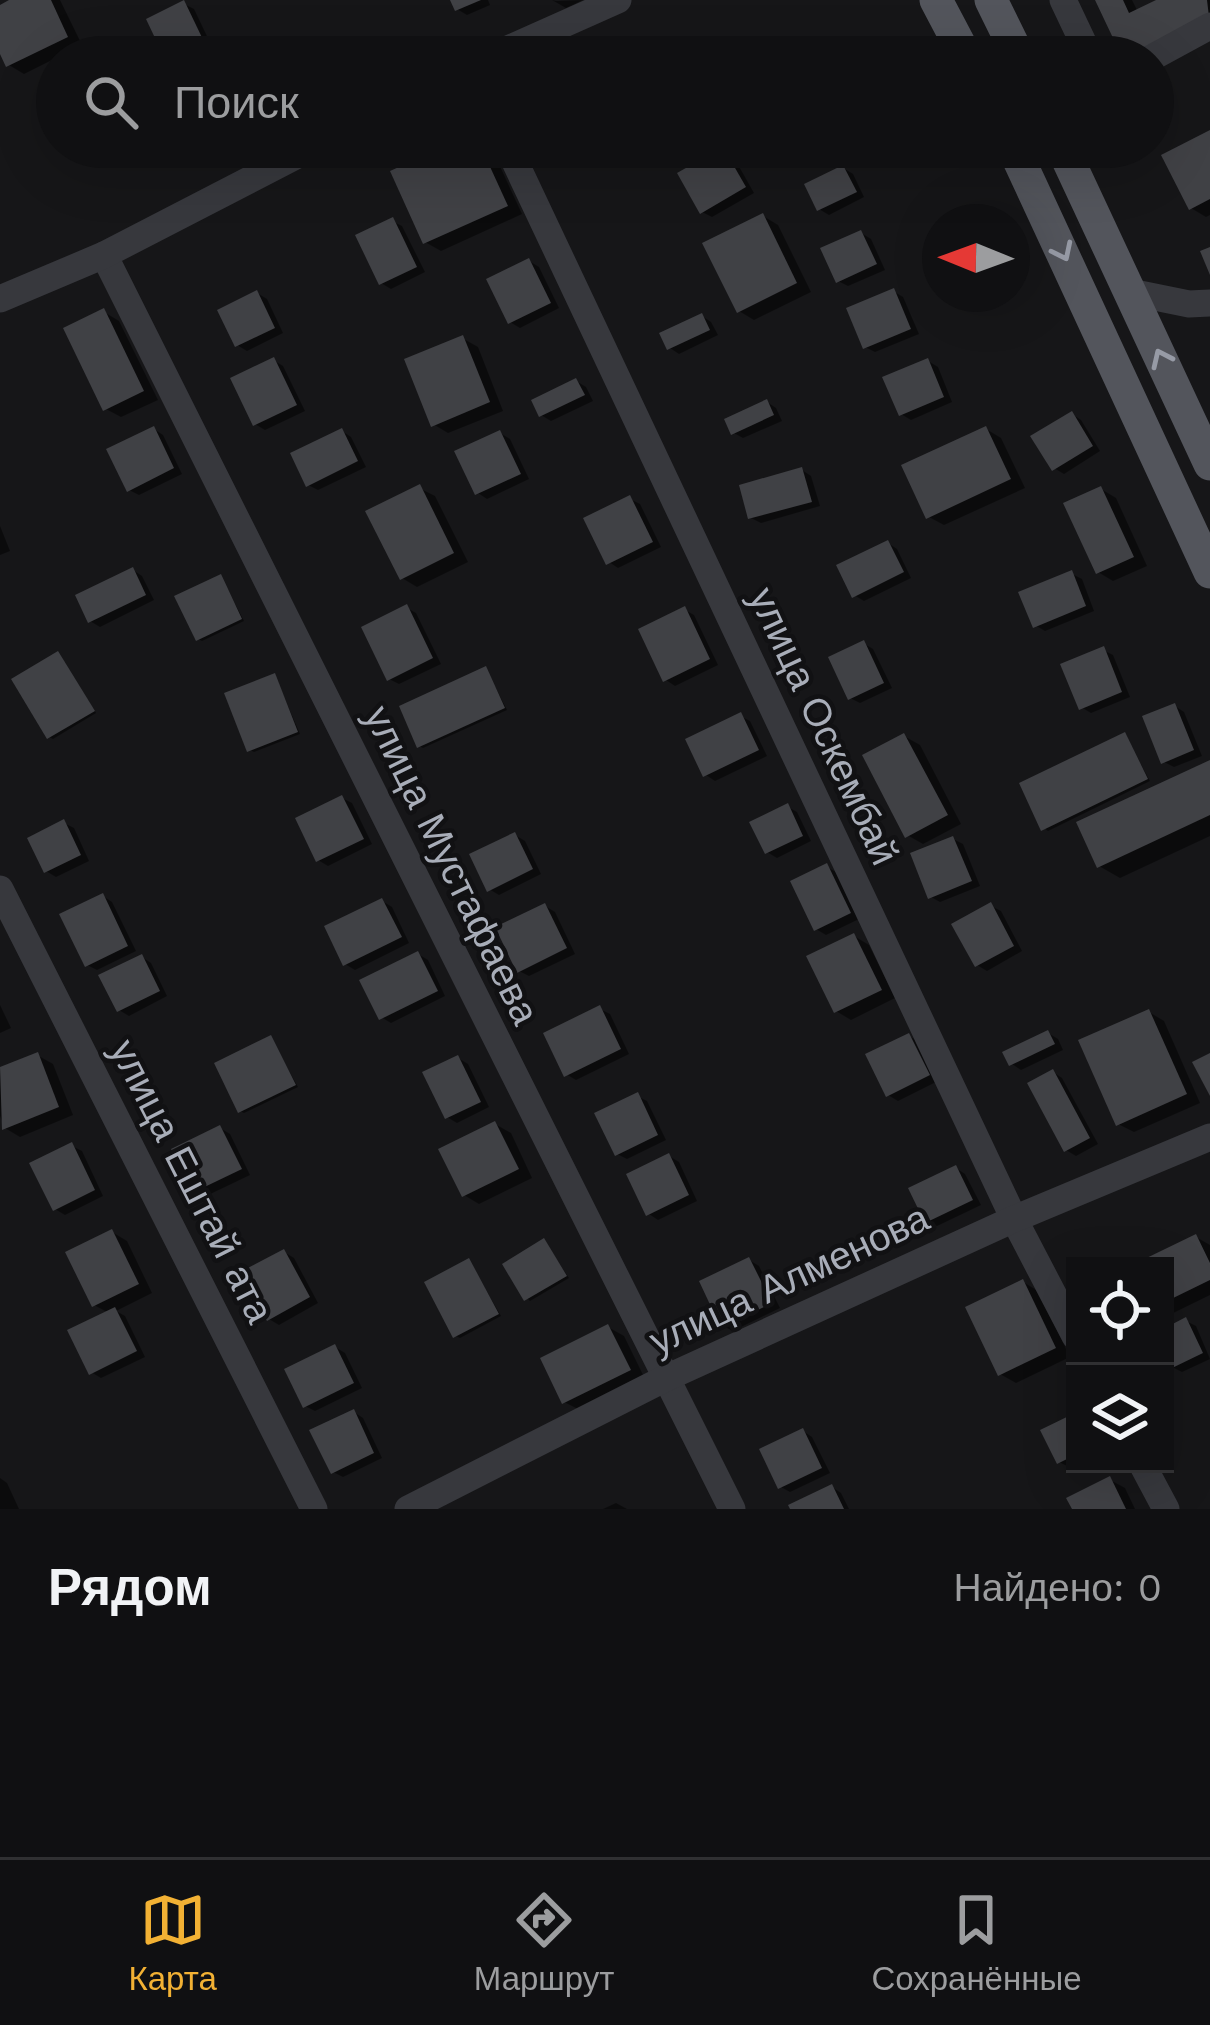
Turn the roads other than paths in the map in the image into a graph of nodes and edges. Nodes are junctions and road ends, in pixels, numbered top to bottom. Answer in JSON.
{"nodes":[{"id":1,"x":618,"y":0,"type":"edge"},
{"id":2,"x":936,"y":0,"type":"edge"},
{"id":3,"x":991,"y":0,"type":"edge"},
{"id":4,"x":1063,"y":0,"type":"edge"},
{"id":5,"x":1210,"y":26,"type":"edge"},
{"id":6,"x":537,"y":36,"type":"edge"},
{"id":7,"x":955,"y":36,"type":"edge"},
{"id":8,"x":1009,"y":36,"type":"edge"},
{"id":9,"x":1080,"y":36,"type":"edge"},
{"id":10,"x":1174,"y":46,"type":"edge"},
{"id":11,"x":272,"y":168,"type":"edge"},
{"id":12,"x":518,"y":168,"type":"edge"},
{"id":13,"x":1022,"y":168,"type":"edge"},
{"id":14,"x":1072,"y":168,"type":"edge"},
{"id":15,"x":104,"y":255,"type":"junction"},
{"id":16,"x":1130,"y":292,"type":"junction"},
{"id":17,"x":0,"y":299,"type":"edge"},
{"id":18,"x":1210,"y":303,"type":"edge"},
{"id":19,"x":1210,"y":464,"type":"edge"},
{"id":20,"x":1210,"y":572,"type":"edge"},
{"id":21,"x":0,"y":889,"type":"edge"},
{"id":22,"x":1210,"y":1136,"type":"edge"},
{"id":23,"x":1014,"y":1219,"type":"junction"},
{"id":24,"x":1066,"y":1319,"type":"edge"},
{"id":25,"x":664,"y":1379,"type":"junction"},
{"id":26,"x":1147,"y":1473,"type":"edge"},
{"id":27,"x":314,"y":1509,"type":"edge"},
{"id":28,"x":408,"y":1509,"type":"edge"},
{"id":29,"x":732,"y":1509,"type":"edge"},
{"id":30,"x":1166,"y":1509,"type":"edge"}],
"edges":[{"from":1,"to":6,"type":"street"},
{"from":2,"to":7,"type":"main road"},
{"from":3,"to":8,"type":"main road"},
{"from":4,"to":9,"type":"street"},
{"from":5,"to":10,"type":"street"},
{"from":11,"to":15,"type":"street"},
{"from":12,"to":23,"type":"street","name":"улица Оскембай"},
{"from":13,"to":20,"type":"main road","one_way":true},
{"from":14,"to":16,"type":"main road"},
{"from":15,"to":17,"type":"street"},
{"from":15,"to":25,"type":"street","name":"улица Мустафаева"},
{"from":16,"to":18,"type":"street"},
{"from":19,"to":16,"type":"main road","one_way":true},
{"from":21,"to":27,"type":"street","name":"улица Ештай ата"},
{"from":22,"to":23,"type":"street","name":"улица Алменова"},
{"from":23,"to":24,"type":"street","name":"улица Оскембай"},
{"from":23,"to":25,"type":"street","name":"улица Алменова"},
{"from":25,"to":28,"type":"street","name":"улица Алменова"},
{"from":25,"to":29,"type":"street","name":"улица Мустафаева"},
{"from":26,"to":30,"type":"street"}]}
